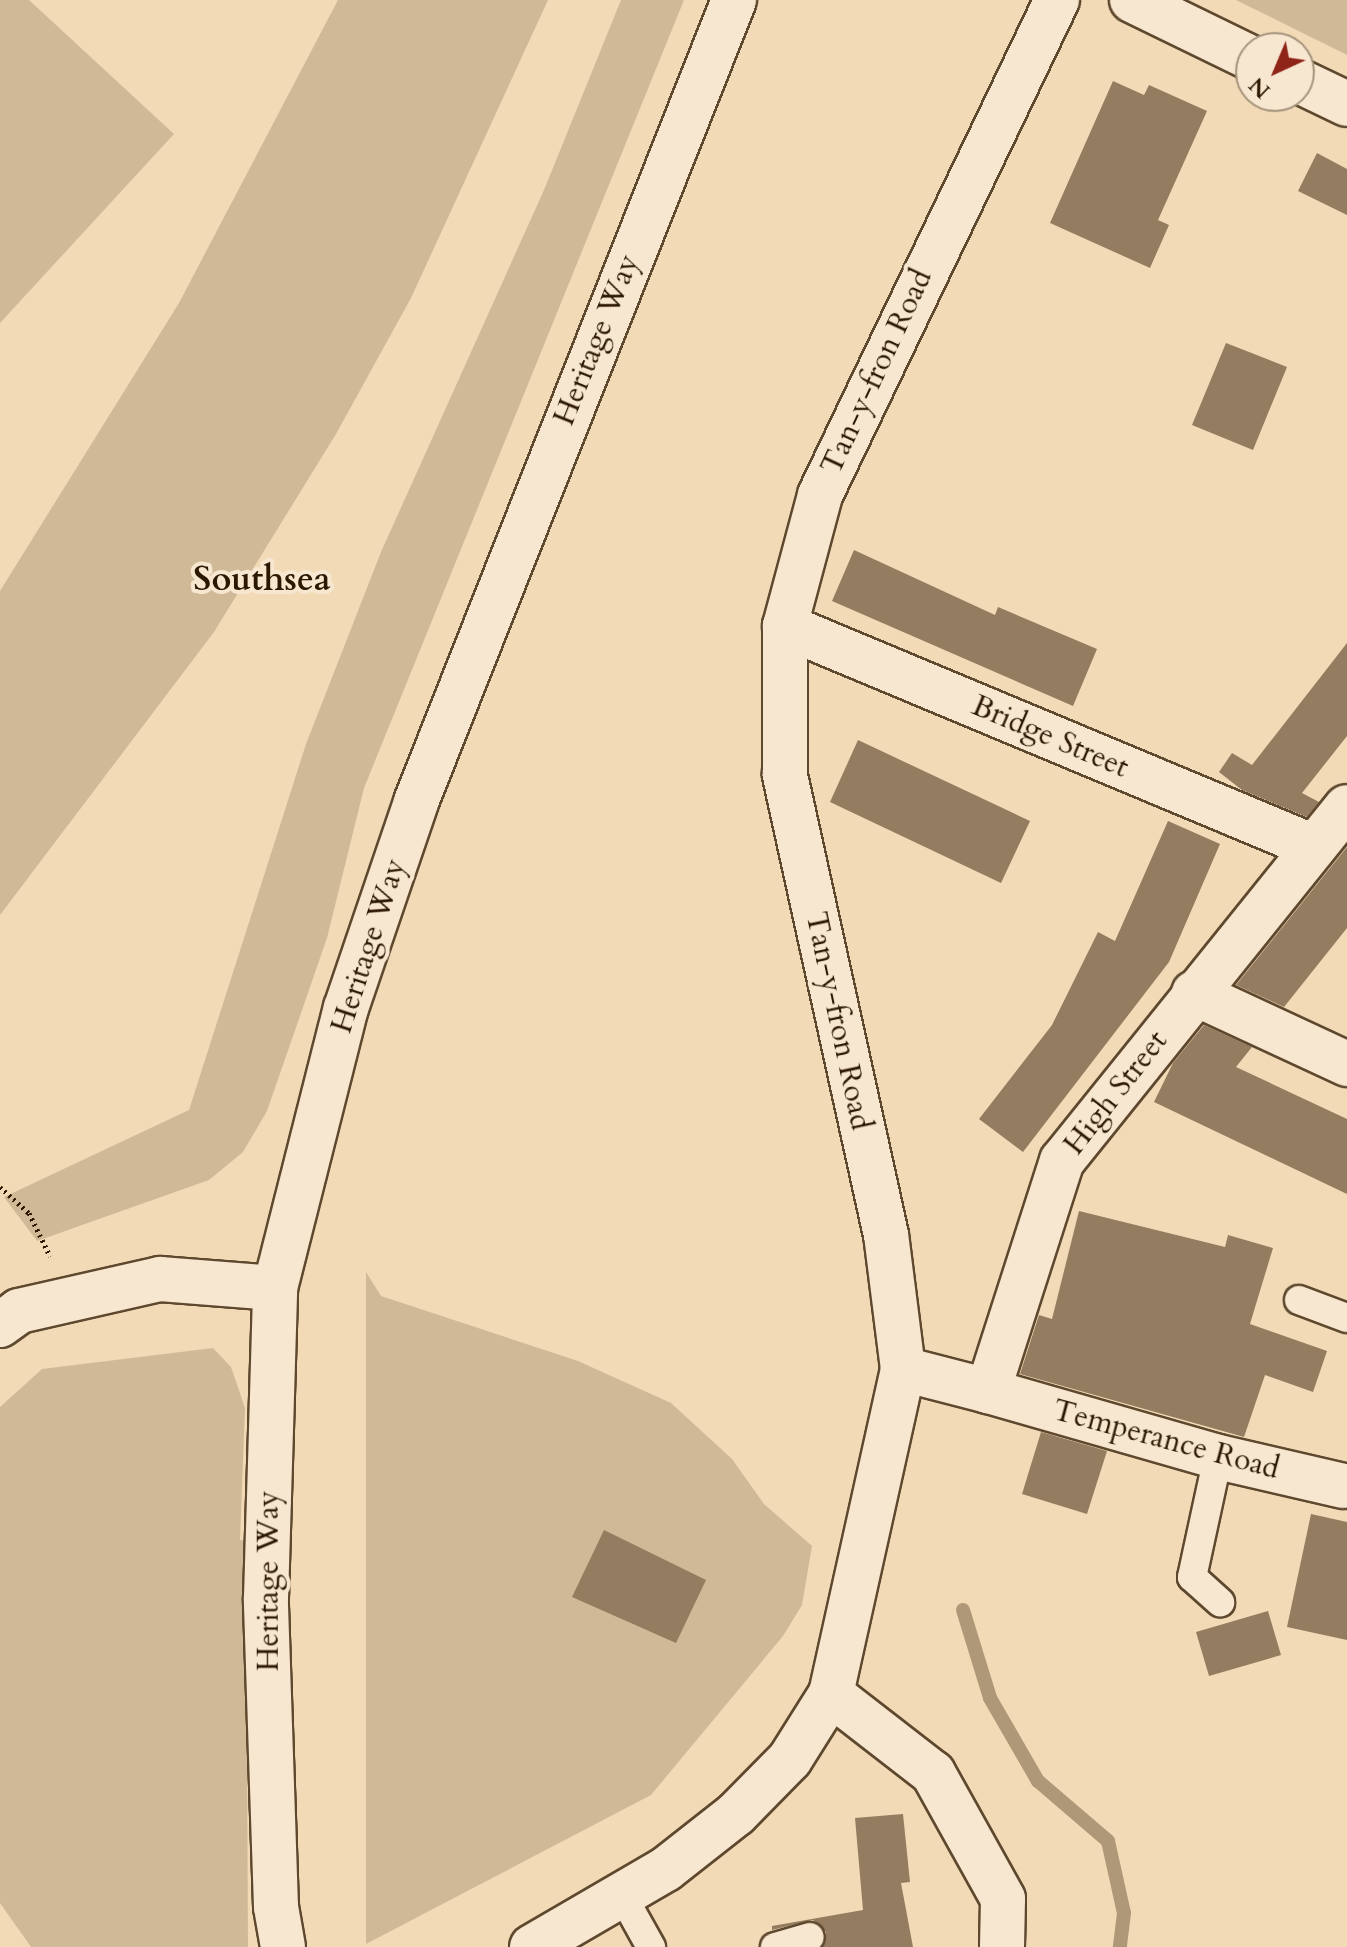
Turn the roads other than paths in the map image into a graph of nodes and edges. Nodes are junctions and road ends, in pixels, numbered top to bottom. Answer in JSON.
{"nodes":[{"id":1,"x":734,"y":0,"type":"edge"},
{"id":2,"x":1057,"y":0,"type":"edge"},
{"id":3,"x":1132,"y":0,"type":"edge"},
{"id":4,"x":1235,"y":50,"type":"edge"},
{"id":5,"x":1315,"y":89,"type":"edge"},
{"id":6,"x":1347,"y":104,"type":"edge"},
{"id":7,"x":785,"y":626,"type":"junction"},
{"id":8,"x":1347,"y":807,"type":"edge"},
{"id":9,"x":1314,"y":847,"type":"junction"},
{"id":10,"x":1194,"y":993,"type":"junction"},
{"id":11,"x":1347,"y":1064,"type":"edge"},
{"id":12,"x":275,"y":1288,"type":"junction"},
{"id":13,"x":1299,"y":1300,"type":"dead end"},
{"id":14,"x":1347,"y":1318,"type":"edge"},
{"id":15,"x":0,"y":1325,"type":"edge"},
{"id":16,"x":903,"y":1369,"type":"junction"},
{"id":17,"x":988,"y":1391,"type":"junction"},
{"id":18,"x":1218,"y":1457,"type":"junction"},
{"id":19,"x":1346,"y":1480,"type":"edge"},
{"id":20,"x":1220,"y":1602,"type":"dead end"},
{"id":21,"x":831,"y":1694,"type":"junction"},
{"id":22,"x":622,"y":1895,"type":"junction"},
{"id":23,"x":279,"y":1927,"type":"edge"},
{"id":24,"x":810,"y":1937,"type":"dead end"},
{"id":25,"x":532,"y":1947,"type":"edge"},
{"id":26,"x":651,"y":1947,"type":"edge"},
{"id":27,"x":775,"y":1947,"type":"edge"},
{"id":28,"x":1002,"y":1947,"type":"edge"}],
"edges":[{"from":1,"to":12,"type":"street","name":"Heritage Way"},
{"from":2,"to":7,"type":"street","name":"Tan-y-fron Road"},
{"from":3,"to":4,"type":"street"},
{"from":5,"to":6,"type":"street"},
{"from":7,"to":9,"type":"street","name":"Bridge Street"},
{"from":7,"to":16,"type":"street","name":"Tan-y-fron Road"},
{"from":8,"to":9,"type":"street","name":"High Street"},
{"from":9,"to":10,"type":"street","name":"High Street"},
{"from":10,"to":11,"type":"street"},
{"from":10,"to":17,"type":"street","name":"High Street"},
{"from":12,"to":15,"type":"street"},
{"from":12,"to":23,"type":"street","name":"Heritage Way"},
{"from":13,"to":14,"type":"lane"},
{"from":16,"to":17,"type":"street"},
{"from":16,"to":21,"type":"street","name":"Tan-y-fron Road"},
{"from":17,"to":18,"type":"street","name":"Temperance Road"},
{"from":18,"to":19,"type":"street","name":"Temperance Road"},
{"from":18,"to":20,"type":"lane"},
{"from":21,"to":22,"type":"street","name":"Tan-y-fron Road"},
{"from":21,"to":28,"type":"street"},
{"from":22,"to":25,"type":"street","name":"Tan-y-fron Road"},
{"from":22,"to":26,"type":"lane"},
{"from":24,"to":27,"type":"lane"}]}
